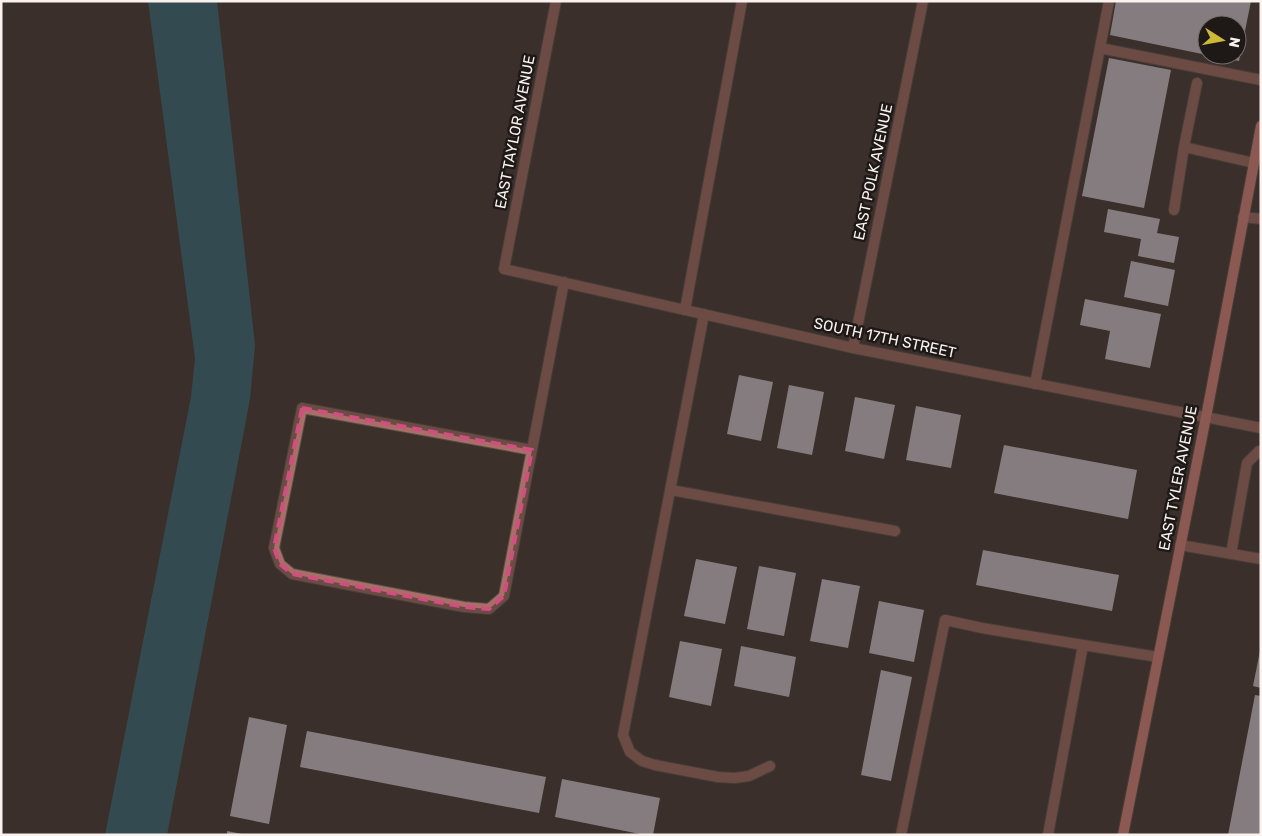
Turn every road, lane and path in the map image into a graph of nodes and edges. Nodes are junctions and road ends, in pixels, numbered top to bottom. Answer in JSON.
{"nodes":[{"id":1,"x":556,"y":1,"type":"edge"},
{"id":2,"x":742,"y":1,"type":"edge"},
{"id":3,"x":923,"y":1,"type":"edge"},
{"id":4,"x":1109,"y":1,"type":"edge"},
{"id":5,"x":1100,"y":48,"type":"junction"},
{"id":6,"x":1261,"y":80,"type":"edge"},
{"id":7,"x":1196,"y":84,"type":"dead end"},
{"id":8,"x":1261,"y":126,"type":"edge"},
{"id":9,"x":1184,"y":147,"type":"junction"},
{"id":10,"x":1254,"y":163,"type":"junction"},
{"id":11,"x":1174,"y":210,"type":"dead end"},
{"id":12,"x":1243,"y":217,"type":"junction"},
{"id":13,"x":1261,"y":219,"type":"edge"},
{"id":14,"x":504,"y":269,"type":"joint"},
{"id":15,"x":564,"y":282,"type":"junction"},
{"id":16,"x":685,"y":310,"type":"junction"},
{"id":17,"x":704,"y":314,"type":"junction"},
{"id":18,"x":852,"y":348,"type":"junction"},
{"id":19,"x":1035,"y":384,"type":"junction"},
{"id":20,"x":1206,"y":417,"type":"junction"},
{"id":21,"x":1261,"y":428,"type":"edge"},
{"id":22,"x":532,"y":450,"type":"junction"},
{"id":23,"x":1261,"y":451,"type":"edge"},
{"id":24,"x":671,"y":490,"type":"junction"},
{"id":25,"x":895,"y":531,"type":"dead end"},
{"id":26,"x":1180,"y":545,"type":"junction"},
{"id":27,"x":1231,"y":554,"type":"junction"},
{"id":28,"x":1261,"y":559,"type":"edge"},
{"id":29,"x":1083,"y":645,"type":"junction"},
{"id":30,"x":1158,"y":657,"type":"junction"},
{"id":31,"x":770,"y":766,"type":"dead end"},
{"id":32,"x":901,"y":835,"type":"edge"},
{"id":33,"x":1048,"y":835,"type":"edge"},
{"id":34,"x":1123,"y":835,"type":"edge"}],
"edges":[{"from":1,"to":14,"type":"street","name":"EAST TAYLOR AVENUE"},
{"from":2,"to":16,"type":"street"},
{"from":3,"to":18,"type":"street","name":"EAST POLK AVENUE"},
{"from":4,"to":5,"type":"street"},
{"from":5,"to":6,"type":"street"},
{"from":5,"to":19,"type":"street"},
{"from":7,"to":9,"type":"street"},
{"from":8,"to":10,"type":"main road","name":"EAST TYLER AVENUE"},
{"from":9,"to":10,"type":"street"},
{"from":9,"to":11,"type":"street"},
{"from":10,"to":12,"type":"main road","name":"EAST TYLER AVENUE"},
{"from":12,"to":13,"type":"street"},
{"from":12,"to":20,"type":"main road","name":"EAST TYLER AVENUE"},
{"from":14,"to":15,"type":"street","name":"SOUTH 17TH STREET"},
{"from":15,"to":16,"type":"street","name":"SOUTH 17TH STREET"},
{"from":15,"to":22,"type":"street"},
{"from":16,"to":17,"type":"street","name":"SOUTH 17TH STREET"},
{"from":17,"to":18,"type":"street","name":"SOUTH 17TH STREET"},
{"from":17,"to":24,"type":"street"},
{"from":18,"to":19,"type":"street","name":"SOUTH 17TH STREET"},
{"from":19,"to":20,"type":"street","name":"SOUTH 17TH STREET"},
{"from":20,"to":21,"type":"street","name":"SOUTH 17TH STREET"},
{"from":20,"to":26,"type":"main road","name":"EAST TYLER AVENUE"},
{"from":22,"to":22,"type":"street"},
{"from":23,"to":27,"type":"street"},
{"from":24,"to":25,"type":"street"},
{"from":24,"to":31,"type":"street"},
{"from":26,"to":27,"type":"street"},
{"from":26,"to":30,"type":"main road","name":"EAST TYLER AVENUE"},
{"from":27,"to":28,"type":"street"},
{"from":29,"to":30,"type":"street"},
{"from":29,"to":32,"type":"street"},
{"from":29,"to":33,"type":"street"},
{"from":30,"to":34,"type":"main road","name":"EAST TYLER AVENUE"}]}
